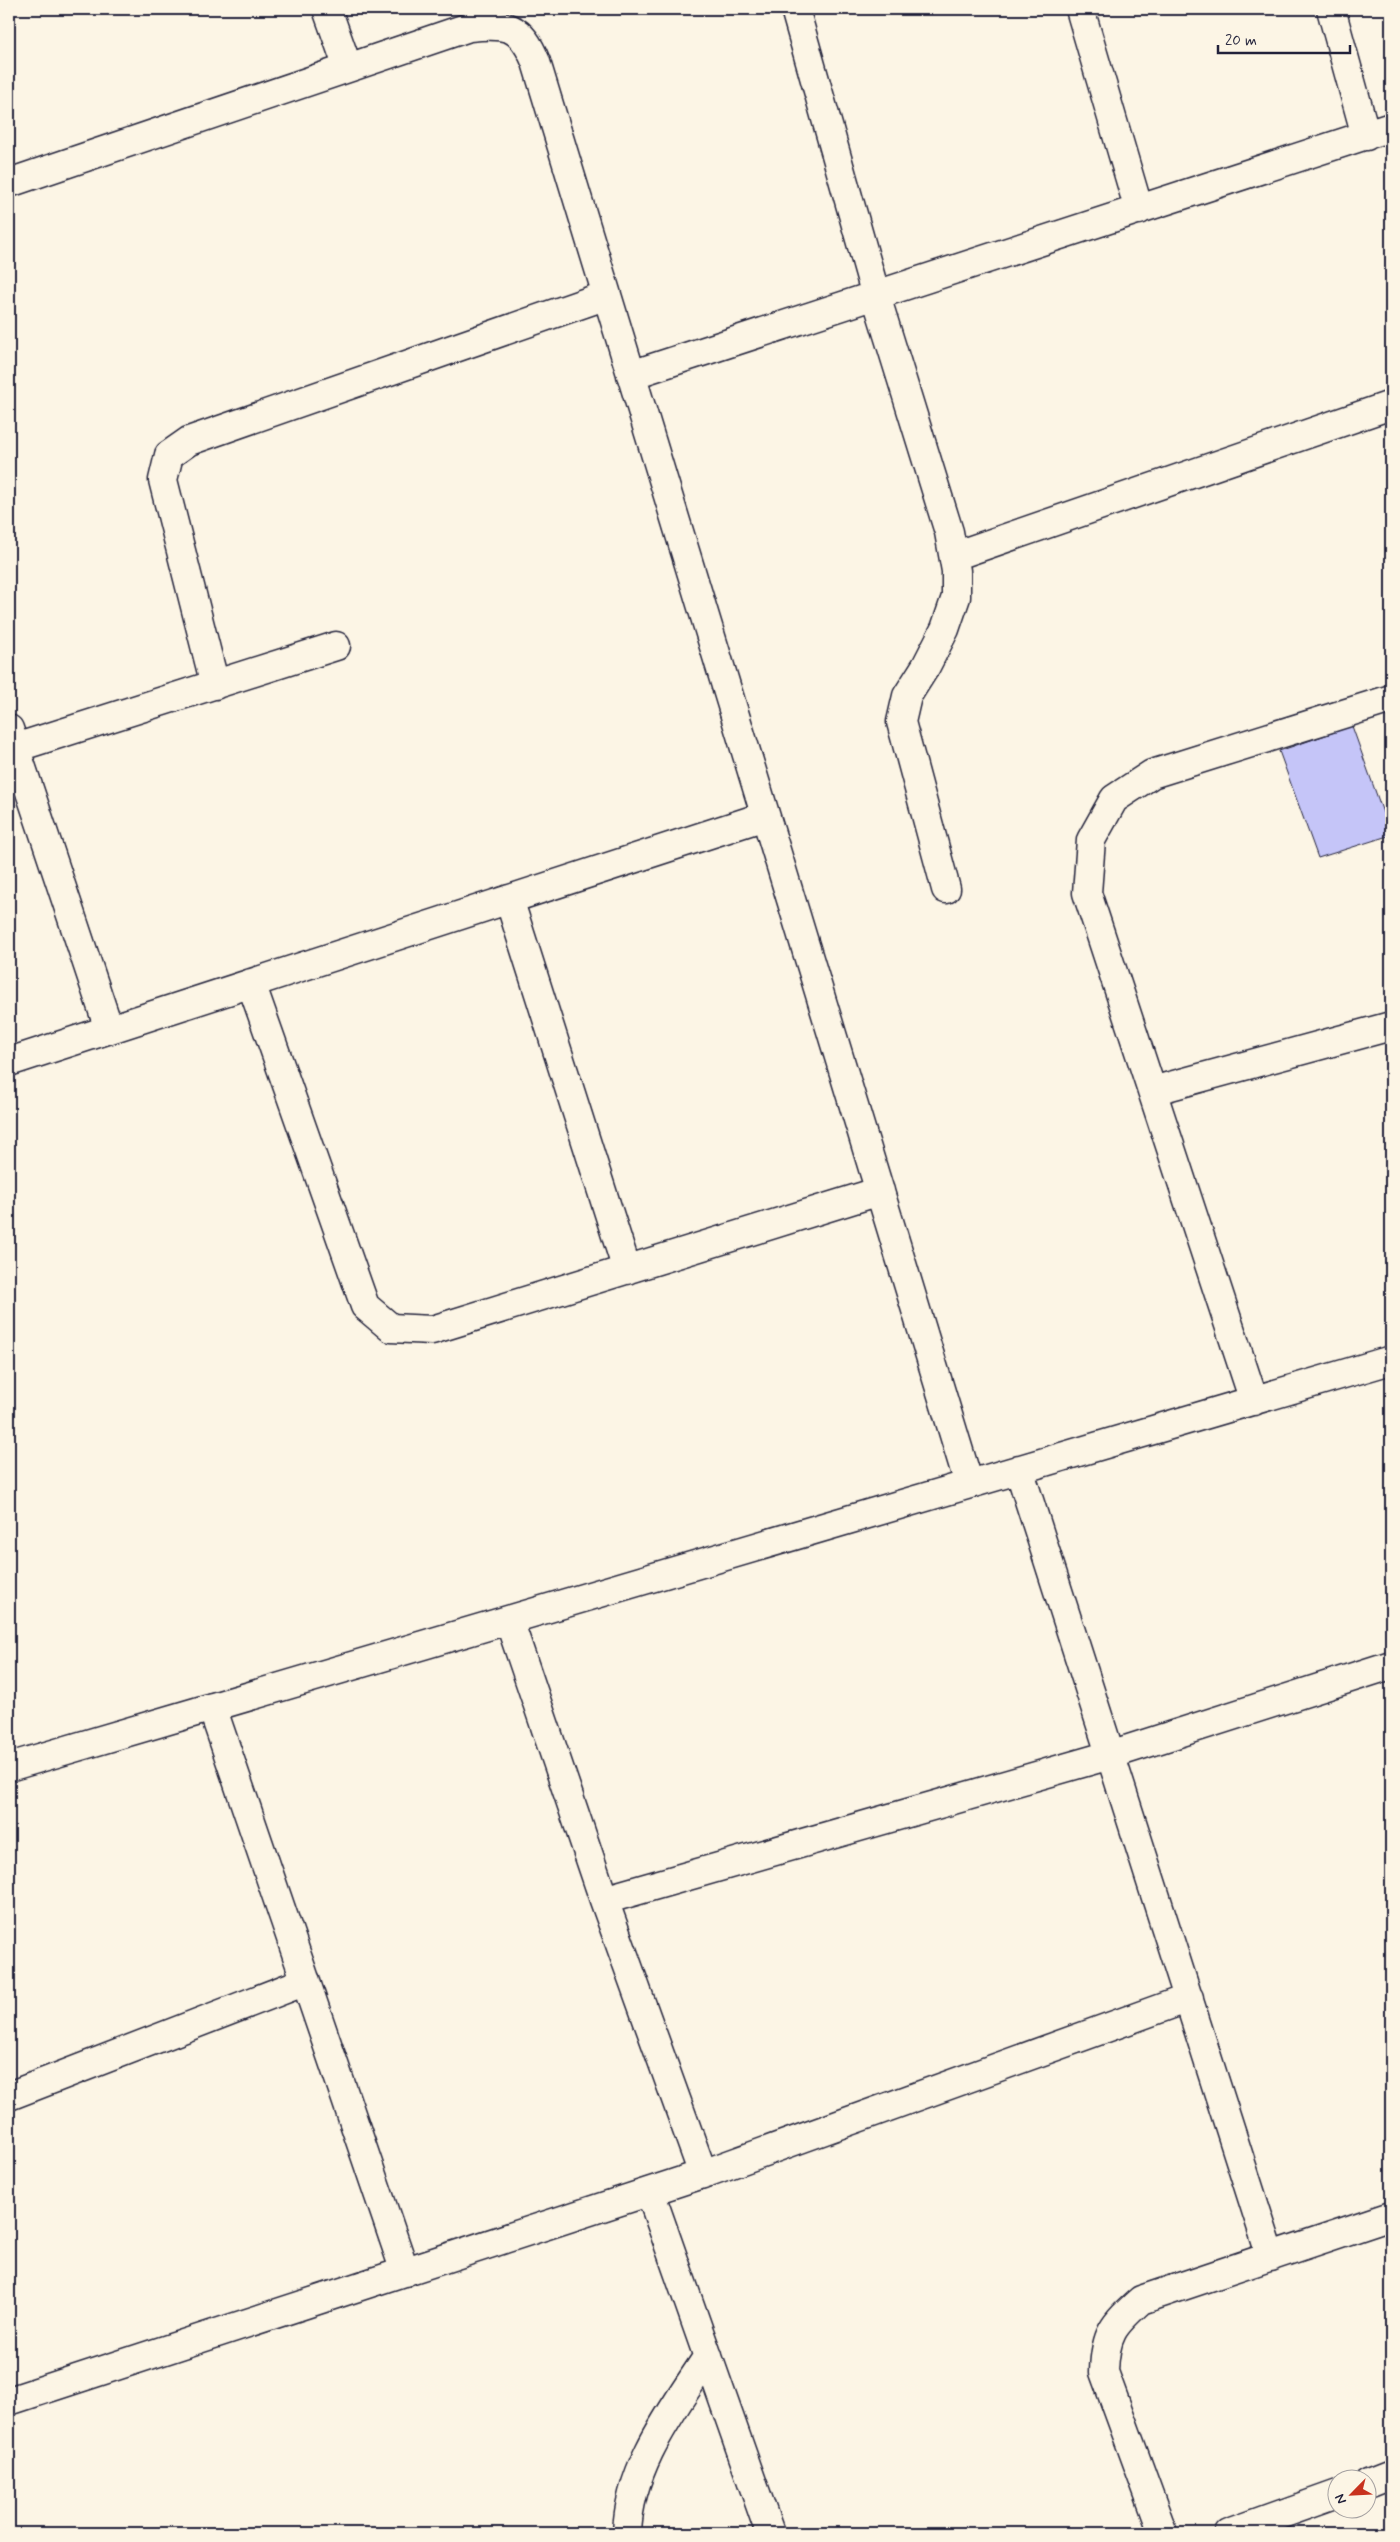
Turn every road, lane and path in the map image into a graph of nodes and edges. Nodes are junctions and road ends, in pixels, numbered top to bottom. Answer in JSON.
{"nodes":[{"id":1,"x":327,"y":9,"type":"edge"},
{"id":2,"x":795,"y":9,"type":"edge"},
{"id":3,"x":1080,"y":9,"type":"edge"},
{"id":4,"x":1331,"y":9,"type":"edge"},
{"id":5,"x":348,"y":68,"type":"junction"},
{"id":6,"x":1384,"y":131,"type":"edge"},
{"id":7,"x":9,"y":183,"type":"edge"},
{"id":8,"x":1139,"y":210,"type":"junction"},
{"id":9,"x":607,"y":295,"type":"junction"},
{"id":10,"x":876,"y":296,"type":"junction"},
{"id":11,"x":631,"y":375,"type":"junction"},
{"id":12,"x":1391,"y":405,"type":"edge"},
{"id":13,"x":954,"y":556,"type":"junction"},
{"id":14,"x":336,"y":646,"type":"dead end"},
{"id":15,"x":215,"y":685,"type":"junction"},
{"id":16,"x":1391,"y":700,"type":"edge"},
{"id":17,"x":12,"y":739,"type":"edge"},
{"id":18,"x":765,"y":816,"type":"junction"},
{"id":19,"x":946,"y":889,"type":"dead end"},
{"id":20,"x":509,"y":899,"type":"junction"},
{"id":21,"x":251,"y":983,"type":"junction"},
{"id":22,"x":1391,"y":1026,"type":"edge"},
{"id":23,"x":109,"y":1029,"type":"junction"},
{"id":24,"x":9,"y":1062,"type":"edge"},
{"id":25,"x":1152,"y":1091,"type":"junction"},
{"id":26,"x":880,"y":1191,"type":"junction"},
{"id":27,"x":627,"y":1270,"type":"junction"},
{"id":28,"x":1391,"y":1360,"type":"edge"},
{"id":29,"x":1254,"y":1401,"type":"junction"},
{"id":30,"x":1019,"y":1469,"type":"junction"},
{"id":31,"x":970,"y":1484,"type":"junction"},
{"id":32,"x":508,"y":1620,"type":"junction"},
{"id":33,"x":1391,"y":1665,"type":"edge"},
{"id":34,"x":212,"y":1708,"type":"junction"},
{"id":35,"x":1110,"y":1755,"type":"junction"},
{"id":36,"x":9,"y":1766,"type":"edge"},
{"id":37,"x":604,"y":1900,"type":"junction"},
{"id":38,"x":306,"y":1982,"type":"junction"},
{"id":39,"x":1189,"y":1998,"type":"junction"},
{"id":40,"x":9,"y":2096,"type":"edge"},
{"id":41,"x":703,"y":2174,"type":"junction"},
{"id":42,"x":650,"y":2192,"type":"junction"},
{"id":43,"x":1391,"y":2216,"type":"edge"},
{"id":44,"x":1271,"y":2257,"type":"junction"},
{"id":45,"x":405,"y":2272,"type":"junction"},
{"id":46,"x":708,"y":2356,"type":"junction"},
{"id":47,"x":9,"y":2401,"type":"edge"},
{"id":48,"x":1391,"y":2475,"type":"edge"},
{"id":49,"x":1378,"y":2480,"type":"edge"},
{"id":50,"x":1328,"y":2498,"type":"edge"},
{"id":51,"x":627,"y":2533,"type":"edge"},
{"id":52,"x":770,"y":2533,"type":"edge"},
{"id":53,"x":1164,"y":2533,"type":"edge"},
{"id":54,"x":1230,"y":2533,"type":"edge"}],
"edges":[{"from":1,"to":5,"type":"street"},
{"from":2,"to":10,"type":"street"},
{"from":3,"to":8,"type":"street"},
{"from":4,"to":6,"type":"street"},
{"from":5,"to":7,"type":"street"},
{"from":5,"to":9,"type":"street"},
{"from":6,"to":8,"type":"street"},
{"from":8,"to":10,"type":"street"},
{"from":9,"to":11,"type":"street"},
{"from":9,"to":15,"type":"street"},
{"from":10,"to":11,"type":"street"},
{"from":10,"to":13,"type":"street"},
{"from":11,"to":18,"type":"street"},
{"from":12,"to":13,"type":"street"},
{"from":13,"to":19,"type":"street"},
{"from":14,"to":15,"type":"street"},
{"from":15,"to":17,"type":"street"},
{"from":16,"to":25,"type":"street"},
{"from":17,"to":23,"type":"street"},
{"from":18,"to":20,"type":"street"},
{"from":18,"to":26,"type":"street"},
{"from":20,"to":21,"type":"street"},
{"from":20,"to":27,"type":"street"},
{"from":21,"to":23,"type":"street"},
{"from":21,"to":27,"type":"street"},
{"from":22,"to":25,"type":"street"},
{"from":23,"to":24,"type":"street"},
{"from":25,"to":29,"type":"street"},
{"from":26,"to":27,"type":"street"},
{"from":26,"to":31,"type":"street"},
{"from":28,"to":29,"type":"street"},
{"from":29,"to":30,"type":"street"},
{"from":30,"to":31,"type":"street"},
{"from":30,"to":35,"type":"street"},
{"from":31,"to":32,"type":"street"},
{"from":32,"to":34,"type":"street"},
{"from":32,"to":37,"type":"street"},
{"from":33,"to":35,"type":"street"},
{"from":34,"to":36,"type":"street"},
{"from":34,"to":38,"type":"street"},
{"from":35,"to":37,"type":"street"},
{"from":35,"to":39,"type":"street"},
{"from":37,"to":41,"type":"street"},
{"from":38,"to":40,"type":"street"},
{"from":38,"to":45,"type":"street"},
{"from":39,"to":41,"type":"street"},
{"from":39,"to":44,"type":"street"},
{"from":41,"to":42,"type":"street"},
{"from":42,"to":45,"type":"street"},
{"from":42,"to":46,"type":"street"},
{"from":43,"to":44,"type":"street"},
{"from":44,"to":53,"type":"street"},
{"from":45,"to":47,"type":"street"},
{"from":46,"to":51,"type":"street"},
{"from":46,"to":52,"type":"street"},
{"from":48,"to":49,"type":"street"},
{"from":50,"to":54,"type":"street"}]}
